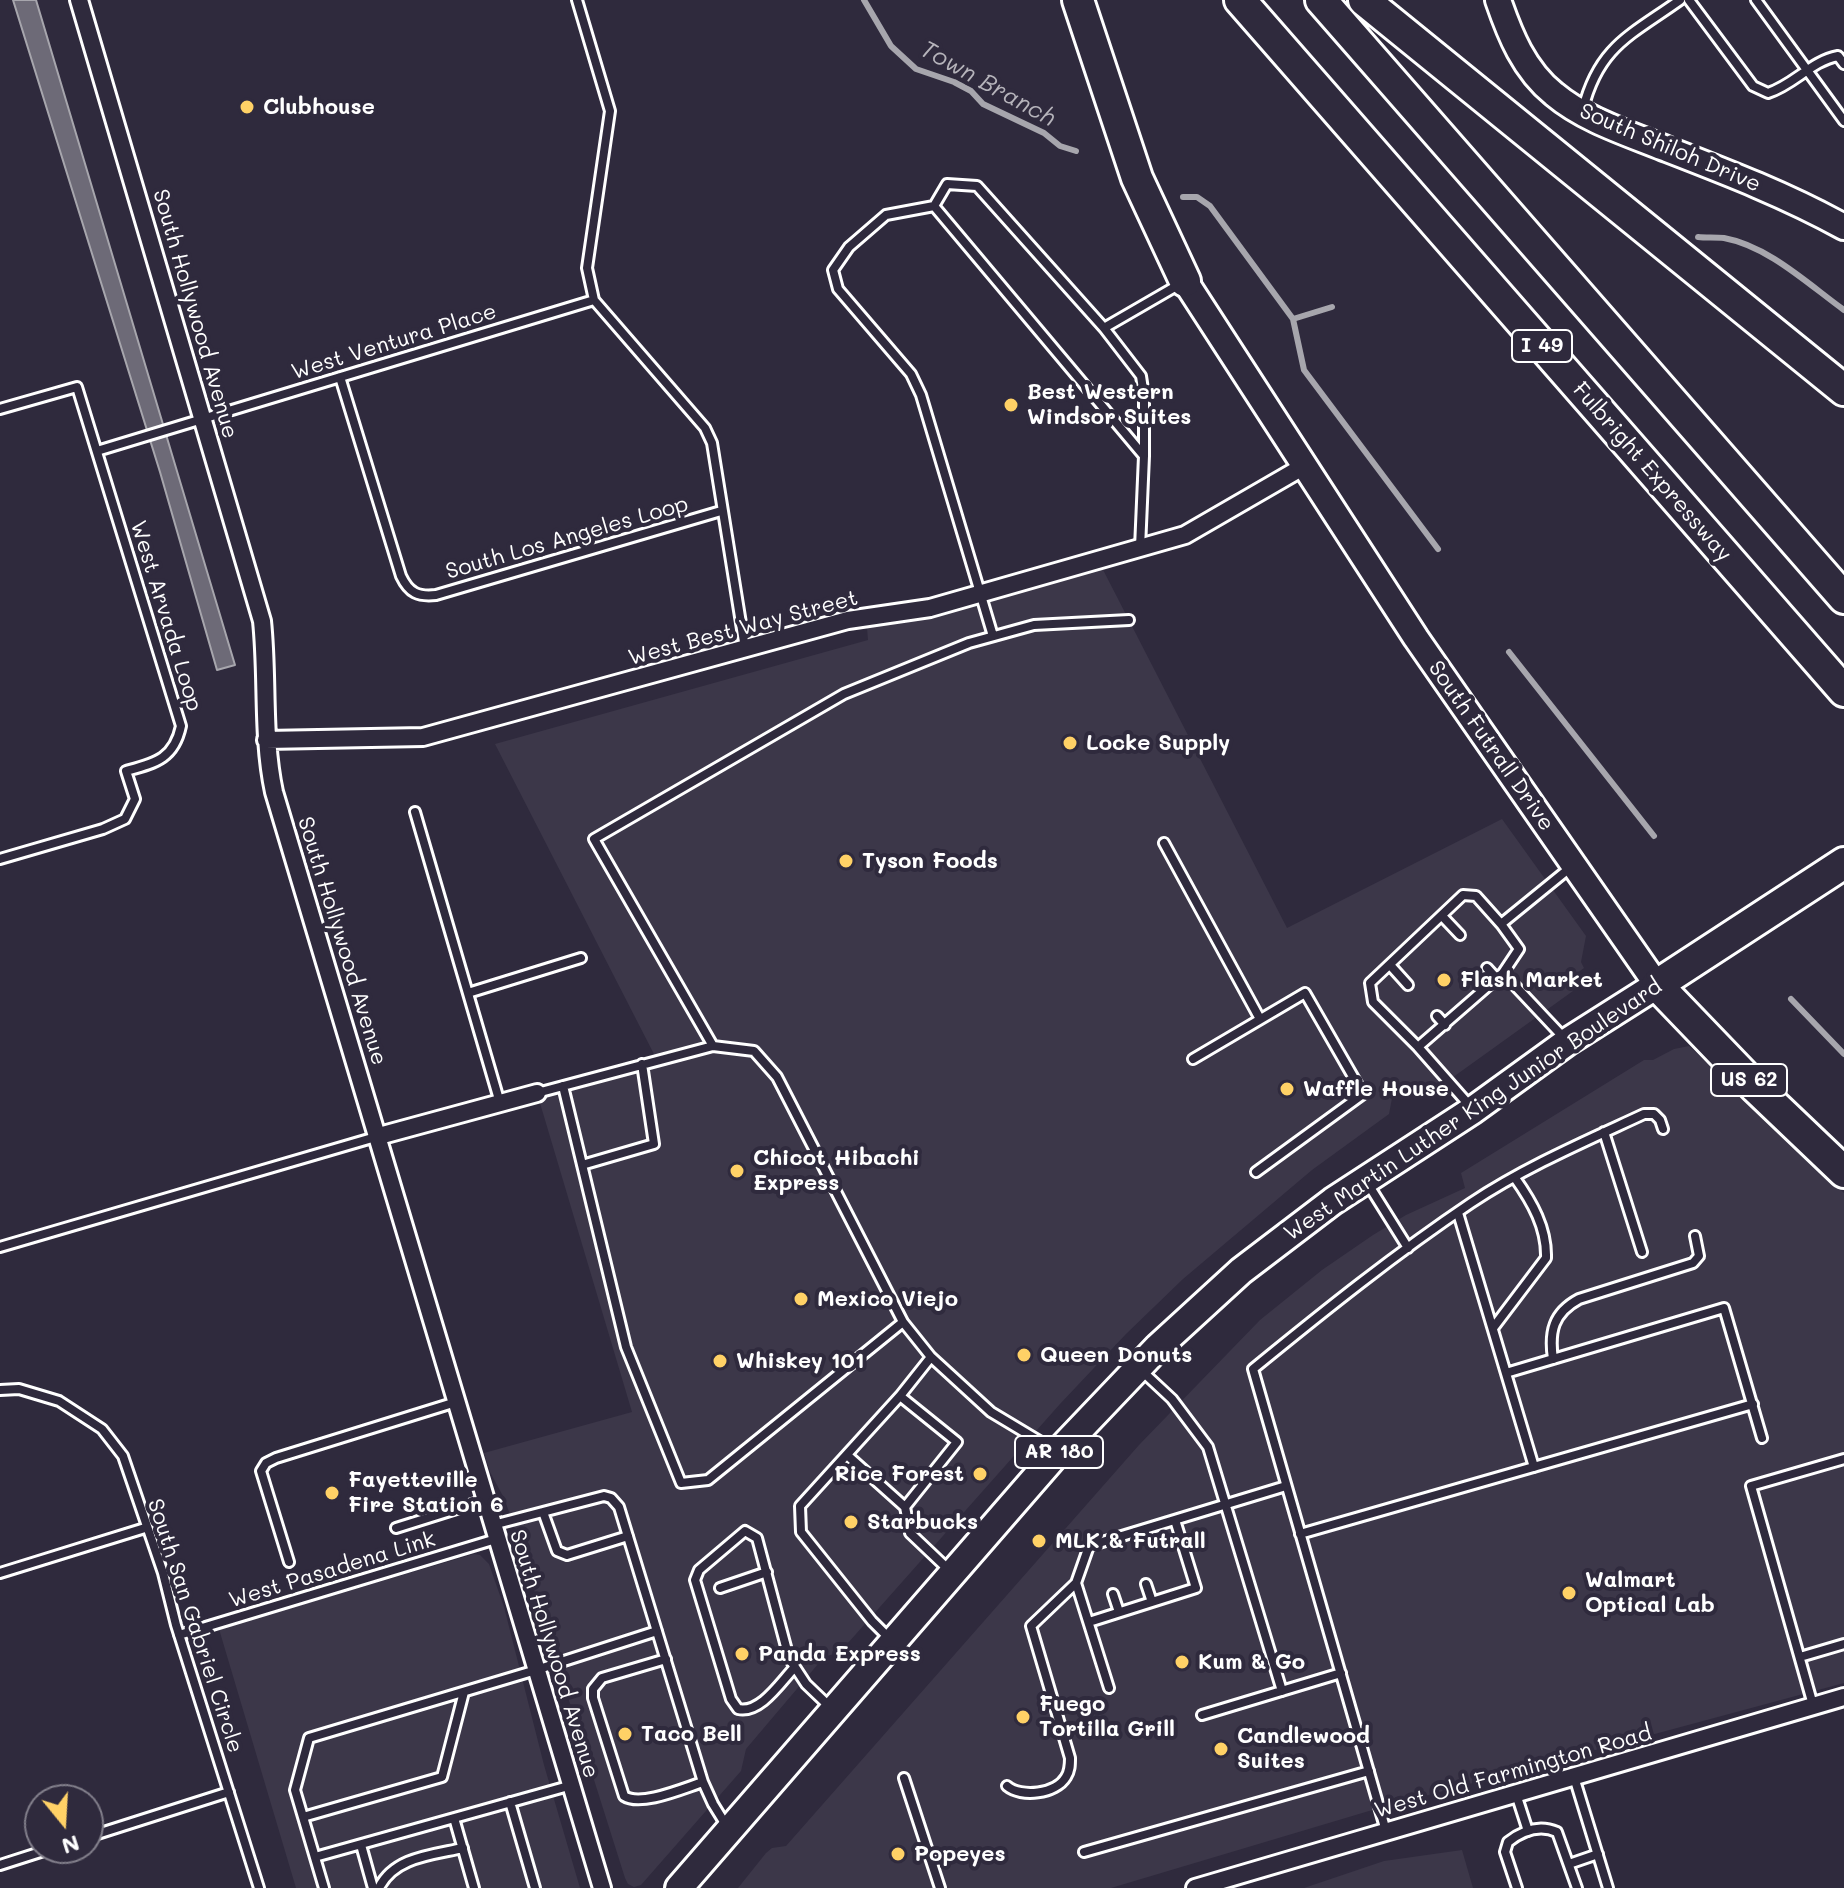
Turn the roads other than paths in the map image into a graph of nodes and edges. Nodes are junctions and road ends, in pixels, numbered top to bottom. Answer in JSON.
{"nodes":[{"id":1,"x":79,"y":0,"type":"edge"},
{"id":2,"x":577,"y":0,"type":"edge"},
{"id":3,"x":1078,"y":0,"type":"edge"},
{"id":4,"x":1240,"y":0,"type":"edge"},
{"id":5,"x":1321,"y":0,"type":"edge"},
{"id":6,"x":1364,"y":0,"type":"edge"},
{"id":7,"x":1498,"y":0,"type":"edge"},
{"id":8,"x":1680,"y":0,"type":"edge"},
{"id":9,"x":1689,"y":0,"type":"edge"},
{"id":10,"x":1756,"y":0,"type":"edge"},
{"id":11,"x":1844,"y":64,"type":"edge"},
{"id":12,"x":1807,"y":71,"type":"junction"},
{"id":13,"x":1583,"y":113,"type":"junction"},
{"id":14,"x":1844,"y":121,"type":"edge"},
{"id":15,"x":934,"y":206,"type":"junction"},
{"id":16,"x":1844,"y":227,"type":"edge"},
{"id":17,"x":1185,"y":281,"type":"junction"},
{"id":18,"x":594,"y":300,"type":"junction"},
{"id":19,"x":1104,"y":328,"type":"junction"},
{"id":20,"x":340,"y":377,"type":"junction"},
{"id":21,"x":1844,"y":390,"type":"edge"},
{"id":22,"x":0,"y":409,"type":"edge"},
{"id":23,"x":203,"y":419,"type":"junction"},
{"id":24,"x":97,"y":451,"type":"junction"},
{"id":25,"x":1144,"y":456,"type":"junction"},
{"id":26,"x":1306,"y":465,"type":"junction"},
{"id":27,"x":721,"y":511,"type":"junction"},
{"id":28,"x":1140,"y":549,"type":"junction"},
{"id":29,"x":979,"y":594,"type":"junction"},
{"id":30,"x":1844,"y":598,"type":"edge"},
{"id":31,"x":1129,"y":620,"type":"dead end"},
{"id":32,"x":993,"y":636,"type":"junction"},
{"id":33,"x":745,"y":648,"type":"junction"},
{"id":34,"x":1844,"y":691,"type":"edge"},
{"id":35,"x":266,"y":740,"type":"junction"},
{"id":36,"x":415,"y":812,"type":"dead end"},
{"id":37,"x":1164,"y":843,"type":"dead end"},
{"id":38,"x":0,"y":859,"type":"edge"},
{"id":39,"x":1844,"y":863,"type":"edge"},
{"id":40,"x":1575,"y":864,"type":"junction"},
{"id":41,"x":1442,"y":916,"type":"junction"},
{"id":42,"x":1501,"y":924,"type":"junction"},
{"id":43,"x":1460,"y":935,"type":"dead end"},
{"id":44,"x":581,"y":958,"type":"dead end"},
{"id":45,"x":1390,"y":965,"type":"junction"},
{"id":46,"x":1487,"y":968,"type":"dead end"},
{"id":47,"x":1500,"y":976,"type":"junction"},
{"id":48,"x":1408,"y":985,"type":"dead end"},
{"id":49,"x":1657,"y":985,"type":"junction"},
{"id":50,"x":468,"y":993,"type":"junction"},
{"id":51,"x":1437,"y":1016,"type":"dead end"},
{"id":52,"x":1260,"y":1019,"type":"junction"},
{"id":53,"x":1445,"y":1025,"type":"junction"},
{"id":54,"x":1567,"y":1042,"type":"junction"},
{"id":55,"x":713,"y":1046,"type":"junction"},
{"id":56,"x":1418,"y":1047,"type":"junction"},
{"id":57,"x":1193,"y":1059,"type":"dead end"},
{"id":58,"x":642,"y":1064,"type":"junction"},
{"id":59,"x":563,"y":1086,"type":"junction"},
{"id":60,"x":537,"y":1093,"type":"joint"},
{"id":61,"x":500,"y":1103,"type":"junction"},
{"id":62,"x":1473,"y":1110,"type":"junction"},
{"id":63,"x":1663,"y":1129,"type":"dead end"},
{"id":64,"x":1604,"y":1132,"type":"junction"},
{"id":65,"x":379,"y":1136,"type":"junction"},
{"id":66,"x":582,"y":1165,"type":"junction"},
{"id":67,"x":1256,"y":1172,"type":"dead end"},
{"id":68,"x":1844,"y":1172,"type":"edge"},
{"id":69,"x":1515,"y":1178,"type":"junction"},
{"id":70,"x":1365,"y":1180,"type":"junction"},
{"id":71,"x":1458,"y":1213,"type":"junction"},
{"id":72,"x":1695,"y":1236,"type":"dead end"},
{"id":73,"x":0,"y":1247,"type":"edge"},
{"id":74,"x":1408,"y":1248,"type":"junction"},
{"id":75,"x":1642,"y":1252,"type":"dead end"},
{"id":76,"x":903,"y":1322,"type":"junction"},
{"id":77,"x":1493,"y":1328,"type":"junction"},
{"id":78,"x":931,"y":1357,"type":"junction"},
{"id":79,"x":1553,"y":1359,"type":"junction"},
{"id":80,"x":1138,"y":1368,"type":"junction"},
{"id":81,"x":1506,"y":1373,"type":"junction"},
{"id":82,"x":0,"y":1390,"type":"edge"},
{"id":83,"x":900,"y":1396,"type":"junction"},
{"id":84,"x":456,"y":1402,"type":"junction"},
{"id":85,"x":1753,"y":1404,"type":"junction"},
{"id":86,"x":1762,"y":1438,"type":"dead end"},
{"id":87,"x":1058,"y":1452,"type":"junction"},
{"id":88,"x":847,"y":1455,"type":"junction"},
{"id":89,"x":1844,"y":1459,"type":"edge"},
{"id":90,"x":1534,"y":1467,"type":"junction"},
{"id":91,"x":1286,"y":1486,"type":"junction"},
{"id":92,"x":485,"y":1500,"type":"junction"},
{"id":93,"x":1226,"y":1505,"type":"junction"},
{"id":94,"x":905,"y":1507,"type":"junction"},
{"id":95,"x":543,"y":1512,"type":"junction"},
{"id":96,"x":1175,"y":1520,"type":"junction"},
{"id":97,"x":145,"y":1528,"type":"junction"},
{"id":98,"x":396,"y":1528,"type":"dead end"},
{"id":99,"x":494,"y":1532,"type":"junction"},
{"id":100,"x":1300,"y":1534,"type":"junction"},
{"id":101,"x":628,"y":1536,"type":"junction"},
{"id":102,"x":289,"y":1562,"type":"dead end"},
{"id":103,"x":767,"y":1572,"type":"junction"},
{"id":104,"x":0,"y":1573,"type":"edge"},
{"id":105,"x":953,"y":1574,"type":"junction"},
{"id":106,"x":1076,"y":1583,"type":"junction"},
{"id":107,"x":1146,"y":1584,"type":"dead end"},
{"id":108,"x":720,"y":1588,"type":"dead end"},
{"id":109,"x":1113,"y":1594,"type":"dead end"},
{"id":110,"x":1152,"y":1602,"type":"junction"},
{"id":111,"x":1119,"y":1612,"type":"junction"},
{"id":112,"x":1089,"y":1622,"type":"junction"},
{"id":113,"x":657,"y":1631,"type":"junction"},
{"id":114,"x":179,"y":1635,"type":"junction"},
{"id":115,"x":894,"y":1642,"type":"junction"},
{"id":116,"x":1844,"y":1644,"type":"edge"},
{"id":117,"x":1800,"y":1657,"type":"junction"},
{"id":118,"x":666,"y":1659,"type":"junction"},
{"id":119,"x":794,"y":1668,"type":"junction"},
{"id":120,"x":536,"y":1670,"type":"junction"},
{"id":121,"x":1341,"y":1673,"type":"junction"},
{"id":122,"x":1109,"y":1688,"type":"dead end"},
{"id":123,"x":1282,"y":1691,"type":"junction"},
{"id":124,"x":464,"y":1692,"type":"junction"},
{"id":125,"x":1844,"y":1697,"type":"edge"},
{"id":126,"x":1814,"y":1706,"type":"junction"},
{"id":127,"x":834,"y":1711,"type":"junction"},
{"id":128,"x":1202,"y":1715,"type":"dead end"},
{"id":129,"x":1369,"y":1771,"type":"junction"},
{"id":130,"x":1574,"y":1777,"type":"junction"},
{"id":131,"x":904,"y":1778,"type":"dead end"},
{"id":132,"x":703,"y":1782,"type":"junction"},
{"id":133,"x":572,"y":1785,"type":"junction"},
{"id":134,"x":1007,"y":1786,"type":"dead end"},
{"id":135,"x":229,"y":1792,"type":"junction"},
{"id":136,"x":1516,"y":1794,"type":"junction"},
{"id":137,"x":510,"y":1802,"type":"junction"},
{"id":138,"x":303,"y":1817,"type":"junction"},
{"id":139,"x":454,"y":1818,"type":"junction"},
{"id":140,"x":730,"y":1830,"type":"junction"},
{"id":141,"x":1528,"y":1831,"type":"junction"},
{"id":142,"x":104,"y":1832,"type":"edge"},
{"id":143,"x":1386,"y":1832,"type":"junction"},
{"id":144,"x":361,"y":1845,"type":"junction"},
{"id":145,"x":463,"y":1848,"type":"junction"},
{"id":146,"x":1084,"y":1852,"type":"dead end"},
{"id":147,"x":1598,"y":1854,"type":"junction"},
{"id":148,"x":24,"y":1857,"type":"edge"},
{"id":149,"x":315,"y":1857,"type":"junction"},
{"id":150,"x":1569,"y":1864,"type":"junction"},
{"id":151,"x":0,"y":1865,"type":"edge"},
{"id":152,"x":259,"y":1888,"type":"edge"},
{"id":153,"x":324,"y":1888,"type":"edge"},
{"id":154,"x":373,"y":1888,"type":"edge"},
{"id":155,"x":379,"y":1888,"type":"edge"},
{"id":156,"x":474,"y":1888,"type":"edge"},
{"id":157,"x":535,"y":1888,"type":"edge"},
{"id":158,"x":602,"y":1888,"type":"edge"},
{"id":159,"x":679,"y":1888,"type":"edge"},
{"id":160,"x":940,"y":1888,"type":"edge"},
{"id":161,"x":1195,"y":1888,"type":"edge"},
{"id":162,"x":1517,"y":1888,"type":"edge"},
{"id":163,"x":1577,"y":1888,"type":"edge"},
{"id":164,"x":1608,"y":1888,"type":"edge"}],
"edges":[{"from":1,"to":23,"type":"street","name":"South Hollywood Avenue"},
{"from":2,"to":18,"type":"lane"},
{"from":3,"to":17,"type":"highway"},
{"from":4,"to":34,"type":"highway","name":"Fulbright Expressway","number":"I 49"},
{"from":5,"to":30,"type":"highway","number":"I 49"},
{"from":6,"to":21,"type":"highway"},
{"from":7,"to":13,"type":"main road","name":"South Shiloh Drive"},
{"from":8,"to":13,"type":"lane"},
{"from":9,"to":12,"type":"lane"},
{"from":10,"to":12,"type":"lane"},
{"from":11,"to":12,"type":"lane"},
{"from":12,"to":14,"type":"lane"},
{"from":13,"to":16,"type":"main road","name":"South Shiloh Drive"},
{"from":15,"to":19,"type":"lane"},
{"from":15,"to":25,"type":"lane"},
{"from":15,"to":29,"type":"lane"},
{"from":17,"to":19,"type":"lane"},
{"from":17,"to":26,"type":"main road","name":"South Futrall Drive"},
{"from":18,"to":20,"type":"lane","name":"West Ventura Place"},
{"from":18,"to":27,"type":"lane"},
{"from":19,"to":25,"type":"lane"},
{"from":20,"to":23,"type":"lane","name":"West Ventura Place"},
{"from":20,"to":27,"type":"lane","name":"South Los Angeles Loop"},
{"from":22,"to":24,"type":"lane","name":"West Arvada Loop"},
{"from":23,"to":24,"type":"lane"},
{"from":23,"to":35,"type":"street","name":"South Hollywood Avenue"},
{"from":24,"to":38,"type":"lane","name":"West Arvada Loop"},
{"from":25,"to":28,"type":"lane"},
{"from":26,"to":28,"type":"street","name":"West Best Way Street"},
{"from":26,"to":40,"type":"main road","name":"South Futrall Drive"},
{"from":27,"to":33,"type":"lane"},
{"from":28,"to":29,"type":"street","name":"West Best Way Street"},
{"from":29,"to":32,"type":"lane"},
{"from":29,"to":33,"type":"street","name":"West Best Way Street"},
{"from":31,"to":32,"type":"lane"},
{"from":32,"to":55,"type":"lane"},
{"from":33,"to":35,"type":"street","name":"West Best Way Street"},
{"from":35,"to":65,"type":"street","name":"South Hollywood Avenue"},
{"from":36,"to":50,"type":"lane"},
{"from":37,"to":52,"type":"lane"},
{"from":39,"to":49,"type":"highway","name":"West Martin Luther King Junior Boulevard"},
{"from":40,"to":42,"type":"lane"},
{"from":40,"to":49,"type":"main road","name":"South Futrall Drive"},
{"from":41,"to":42,"type":"lane"},
{"from":41,"to":43,"type":"lane"},
{"from":41,"to":45,"type":"lane"},
{"from":42,"to":47,"type":"lane"},
{"from":44,"to":50,"type":"lane"},
{"from":45,"to":48,"type":"lane"},
{"from":45,"to":56,"type":"lane"},
{"from":46,"to":47,"type":"lane"},
{"from":47,"to":53,"type":"lane"},
{"from":47,"to":54,"type":"lane"},
{"from":49,"to":54,"type":"main road","name":"West Martin Luther King Junior Boulevard","number":"AR 180"},
{"from":49,"to":68,"type":"highway","name":"South Futrall Drive","number":"US 62"},
{"from":50,"to":61,"type":"lane"},
{"from":51,"to":53,"type":"lane"},
{"from":52,"to":57,"type":"lane"},
{"from":52,"to":67,"type":"lane"},
{"from":53,"to":56,"type":"lane"},
{"from":54,"to":62,"type":"main road","name":"West Martin Luther King Junior Boulevard","number":"AR 180"},
{"from":55,"to":58,"type":"lane"},
{"from":55,"to":76,"type":"lane"},
{"from":56,"to":62,"type":"lane"},
{"from":58,"to":59,"type":"lane"},
{"from":58,"to":66,"type":"lane"},
{"from":59,"to":60,"type":"lane"},
{"from":59,"to":66,"type":"lane"},
{"from":60,"to":61,"type":"street"},
{"from":61,"to":65,"type":"street"},
{"from":62,"to":70,"type":"main road","name":"West Martin Luther King Junior Boulevard","number":"AR 180"},
{"from":63,"to":64,"type":"lane"},
{"from":64,"to":69,"type":"lane"},
{"from":64,"to":75,"type":"lane"},
{"from":65,"to":73,"type":"lane"},
{"from":65,"to":84,"type":"street","name":"South Hollywood Avenue"},
{"from":66,"to":76,"type":"lane"},
{"from":69,"to":71,"type":"lane"},
{"from":69,"to":77,"type":"lane"},
{"from":70,"to":74,"type":"lane"},
{"from":70,"to":80,"type":"main road","name":"West Martin Luther King Junior Boulevard","number":"AR 180"},
{"from":71,"to":74,"type":"lane"},
{"from":71,"to":77,"type":"lane"},
{"from":72,"to":79,"type":"lane"},
{"from":74,"to":91,"type":"lane"},
{"from":76,"to":78,"type":"lane"},
{"from":77,"to":81,"type":"lane"},
{"from":78,"to":83,"type":"lane"},
{"from":78,"to":87,"type":"lane"},
{"from":79,"to":81,"type":"lane"},
{"from":79,"to":85,"type":"lane"},
{"from":80,"to":87,"type":"main road","name":"West Martin Luther King Junior Boulevard","number":"AR 180"},
{"from":80,"to":93,"type":"lane"},
{"from":81,"to":90,"type":"lane"},
{"from":82,"to":97,"type":"lane","name":"South San Gabriel Circle"},
{"from":83,"to":88,"type":"lane"},
{"from":83,"to":94,"type":"lane"},
{"from":84,"to":92,"type":"street","name":"South Hollywood Avenue"},
{"from":84,"to":102,"type":"lane"},
{"from":85,"to":86,"type":"lane"},
{"from":85,"to":90,"type":"lane"},
{"from":87,"to":105,"type":"main road","name":"West Martin Luther King Junior Boulevard","number":"AR 180"},
{"from":88,"to":94,"type":"lane"},
{"from":88,"to":115,"type":"lane"},
{"from":89,"to":117,"type":"lane"},
{"from":90,"to":100,"type":"lane"},
{"from":91,"to":93,"type":"lane"},
{"from":91,"to":100,"type":"lane"},
{"from":92,"to":98,"type":"lane"},
{"from":92,"to":99,"type":"street","name":"South Hollywood Avenue"},
{"from":93,"to":96,"type":"lane"},
{"from":93,"to":123,"type":"lane"},
{"from":94,"to":105,"type":"lane"},
{"from":95,"to":99,"type":"lane","name":"West Pasadena Link"},
{"from":95,"to":101,"type":"lane","name":"West Pasadena Link"},
{"from":95,"to":101,"type":"lane"},
{"from":96,"to":106,"type":"lane"},
{"from":96,"to":110,"type":"lane"},
{"from":97,"to":104,"type":"lane"},
{"from":97,"to":114,"type":"lane","name":"South San Gabriel Circle"},
{"from":99,"to":114,"type":"lane","name":"West Pasadena Link"},
{"from":99,"to":120,"type":"street","name":"South Hollywood Avenue"},
{"from":100,"to":121,"type":"lane"},
{"from":101,"to":113,"type":"lane"},
{"from":103,"to":108,"type":"lane"},
{"from":103,"to":119,"type":"lane"},
{"from":103,"to":119,"type":"lane"},
{"from":105,"to":115,"type":"main road","name":"West Martin Luther King Junior Boulevard","number":"AR 180"},
{"from":106,"to":112,"type":"lane"},
{"from":106,"to":134,"type":"lane"},
{"from":107,"to":110,"type":"lane"},
{"from":109,"to":111,"type":"lane"},
{"from":110,"to":111,"type":"lane"},
{"from":111,"to":112,"type":"lane"},
{"from":112,"to":122,"type":"lane"},
{"from":113,"to":118,"type":"lane"},
{"from":113,"to":120,"type":"lane"},
{"from":114,"to":135,"type":"lane","name":"South San Gabriel Circle"},
{"from":115,"to":127,"type":"main road","name":"West Martin Luther King Junior Boulevard","number":"AR 180"},
{"from":116,"to":117,"type":"lane"},
{"from":117,"to":126,"type":"lane"},
{"from":118,"to":132,"type":"lane"},
{"from":118,"to":132,"type":"lane"},
{"from":119,"to":127,"type":"lane"},
{"from":120,"to":124,"type":"lane"},
{"from":120,"to":133,"type":"street","name":"South Hollywood Avenue"},
{"from":121,"to":123,"type":"lane"},
{"from":121,"to":129,"type":"lane"},
{"from":123,"to":128,"type":"lane"},
{"from":124,"to":138,"type":"lane"},
{"from":124,"to":138,"type":"lane"},
{"from":125,"to":126,"type":"street","name":"West Old Farmington Road"},
{"from":126,"to":130,"type":"street","name":"West Old Farmington Road"},
{"from":127,"to":140,"type":"main road","name":"West Martin Luther King Junior Boulevard","number":"AR 180"},
{"from":129,"to":143,"type":"lane"},
{"from":129,"to":146,"type":"lane"},
{"from":130,"to":136,"type":"street","name":"West Old Farmington Road"},
{"from":130,"to":147,"type":"lane"},
{"from":131,"to":160,"type":"lane"},
{"from":132,"to":140,"type":"lane"},
{"from":133,"to":137,"type":"lane"},
{"from":133,"to":158,"type":"street","name":"South Hollywood Avenue"},
{"from":135,"to":142,"type":"lane"},
{"from":135,"to":152,"type":"lane","name":"South San Gabriel Circle"},
{"from":136,"to":141,"type":"lane"},
{"from":136,"to":143,"type":"street","name":"West Old Farmington Road"},
{"from":137,"to":139,"type":"lane"},
{"from":137,"to":157,"type":"lane"},
{"from":138,"to":149,"type":"lane"},
{"from":139,"to":144,"type":"lane"},
{"from":139,"to":145,"type":"lane"},
{"from":140,"to":159,"type":"main road","name":"West Martin Luther King Junior Boulevard","number":"AR 180"},
{"from":141,"to":150,"type":"lane"},
{"from":141,"to":162,"type":"lane"},
{"from":143,"to":161,"type":"street","name":"West Old Farmington Road"},
{"from":144,"to":149,"type":"lane"},
{"from":144,"to":154,"type":"lane"},
{"from":145,"to":155,"type":"lane"},
{"from":145,"to":156,"type":"lane"},
{"from":147,"to":150,"type":"lane"},
{"from":147,"to":164,"type":"lane"},
{"from":148,"to":151,"type":"lane"},
{"from":149,"to":153,"type":"lane"},
{"from":150,"to":163,"type":"lane"}]}
